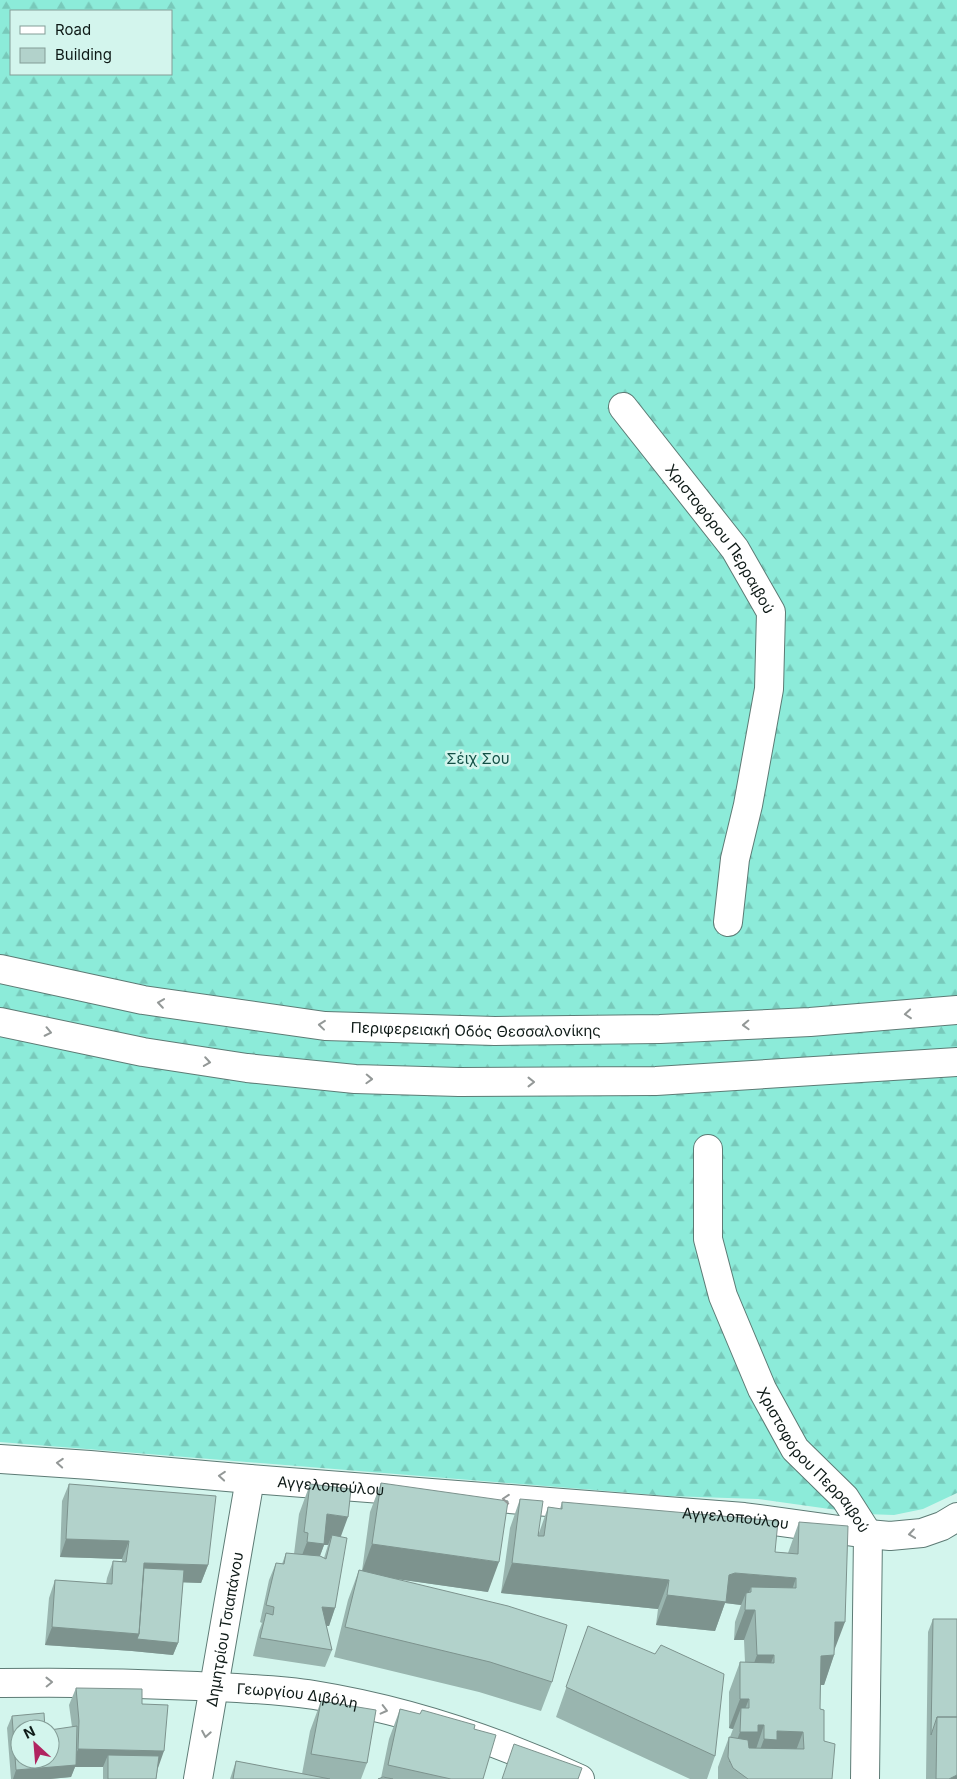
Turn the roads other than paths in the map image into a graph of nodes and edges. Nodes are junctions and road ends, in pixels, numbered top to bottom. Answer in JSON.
{"nodes":[{"id":1,"x":623,"y":407,"type":"dead end"},
{"id":2,"x":728,"y":922,"type":"dead end"},
{"id":3,"x":0,"y":969,"type":"edge"},
{"id":4,"x":957,"y":1010,"type":"edge"},
{"id":5,"x":0,"y":1022,"type":"edge"},
{"id":6,"x":957,"y":1062,"type":"edge"},
{"id":7,"x":708,"y":1149,"type":"dead end"},
{"id":8,"x":0,"y":1459,"type":"edge"},
{"id":9,"x":250,"y":1479,"type":"junction"},
{"id":10,"x":957,"y":1517,"type":"edge"},
{"id":11,"x":868,"y":1534,"type":"junction"},
{"id":12,"x":0,"y":1683,"type":"edge"},
{"id":13,"x":214,"y":1687,"type":"junction"},
{"id":14,"x":198,"y":1779,"type":"edge"},
{"id":15,"x":580,"y":1779,"type":"edge"},
{"id":16,"x":865,"y":1779,"type":"edge"}],
"edges":[{"from":1,"to":2,"type":"main road","name":"Χριστοφόρου Περραιβού"},
{"from":4,"to":3,"type":"main road","name":"Περιφερειακή Οδός Θεσσαλονίκης","one_way":true},
{"from":5,"to":6,"type":"main road","one_way":true},
{"from":7,"to":11,"type":"main road","name":"Χριστοφόρου Περραιβού"},
{"from":9,"to":8,"type":"main road","name":"Αγγελοπούλου","one_way":true},
{"from":11,"to":9,"type":"main road","name":"Αγγελοπούλου","one_way":true},
{"from":9,"to":13,"type":"main road","name":"Δημητρίου Τσιαπάνου"},
{"from":10,"to":11,"type":"main road","name":"Αγγελοπούλου","one_way":true},
{"from":11,"to":16,"type":"main road","name":"Χριστοφόρου Περραιβού"},
{"from":12,"to":13,"type":"main road","name":"Γεωργίου Διβόλη","one_way":true},
{"from":13,"to":14,"type":"main road","name":"Δημητρίου Τσιαπάνου","one_way":true},
{"from":13,"to":15,"type":"main road","name":"Γεωργίου Διβόλη","one_way":true}]}
